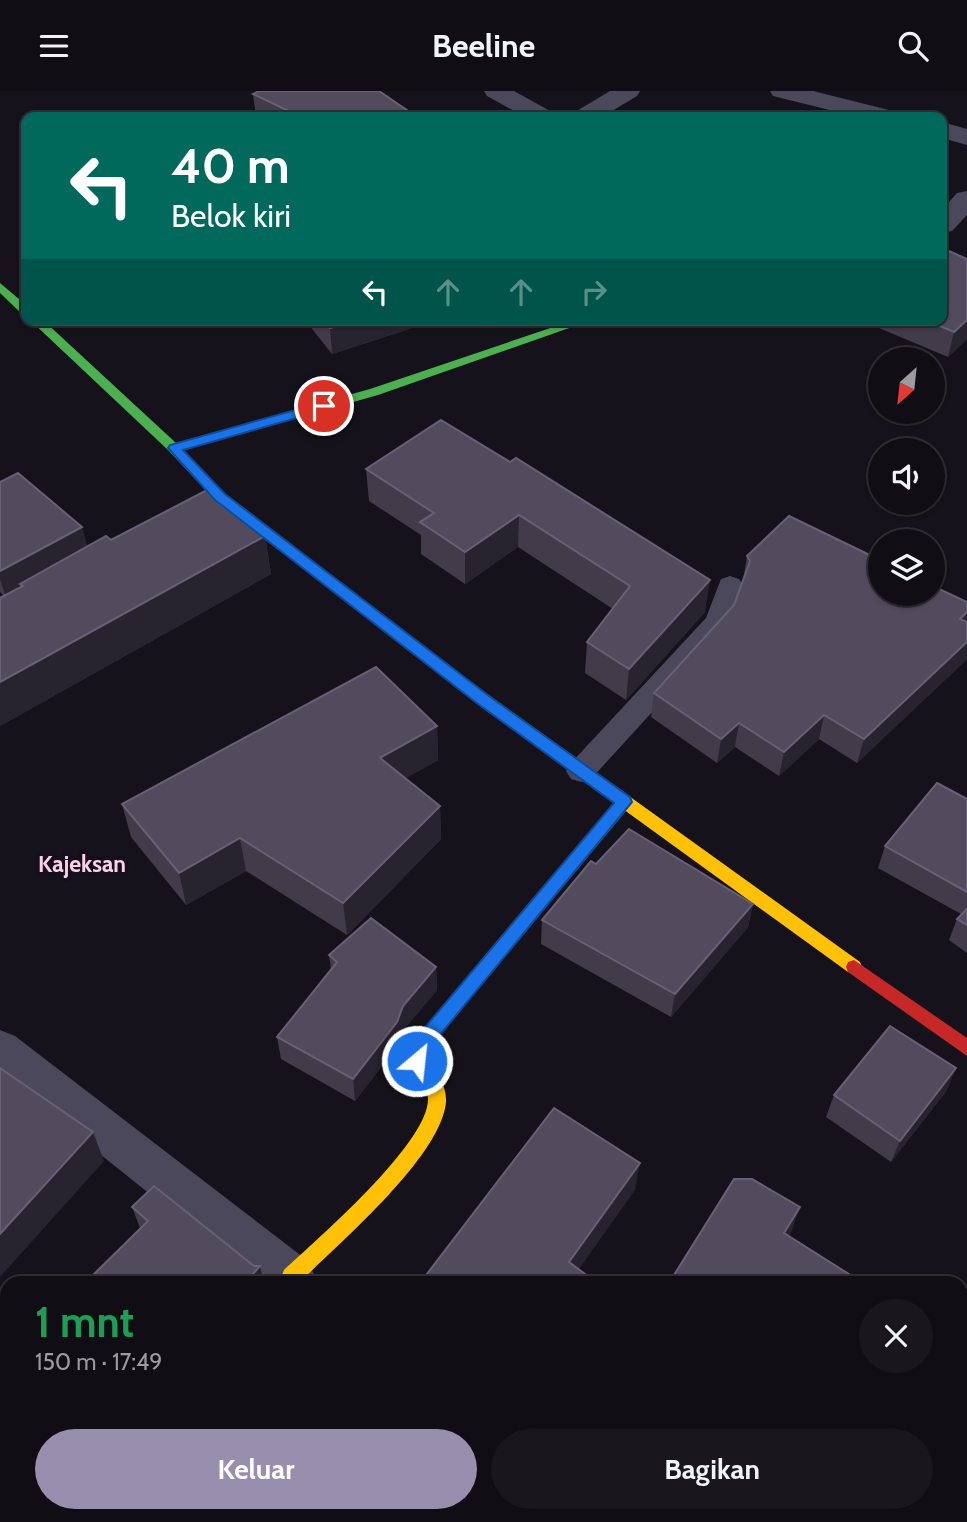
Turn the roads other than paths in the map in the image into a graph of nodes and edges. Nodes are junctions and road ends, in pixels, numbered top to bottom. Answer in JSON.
{"nodes":[{"id":1,"x":496,"y":91,"type":"edge"},
{"id":2,"x":628,"y":91,"type":"edge"},
{"id":3,"x":782,"y":91,"type":"edge"},
{"id":4,"x":534,"y":112,"type":"edge"},
{"id":5,"x":592,"y":112,"type":"edge"},
{"id":6,"x":868,"y":112,"type":"edge"},
{"id":7,"x":947,"y":131,"type":"edge"},
{"id":8,"x":967,"y":137,"type":"edge"},
{"id":9,"x":967,"y":199,"type":"edge"},
{"id":10,"x":951,"y":225,"type":"edge"},
{"id":11,"x":0,"y":287,"type":"edge"},
{"id":12,"x":21,"y":306,"type":"edge"},
{"id":13,"x":42,"y":326,"type":"edge"},
{"id":14,"x":568,"y":326,"type":"edge"},
{"id":15,"x":174,"y":448,"type":"junction"},
{"id":16,"x":730,"y":585,"type":"dead end"},
{"id":17,"x":581,"y":771,"type":"junction"},
{"id":18,"x":624,"y":802,"type":"junction"},
{"id":19,"x":967,"y":1048,"type":"edge"},
{"id":20,"x":0,"y":1049,"type":"edge"},
{"id":21,"x":283,"y":1276,"type":"edge"},
{"id":22,"x":292,"y":1276,"type":"edge"}],
"edges":[{"from":1,"to":4,"type":"street"},
{"from":2,"to":5,"type":"street"},
{"from":3,"to":6,"type":"street"},
{"from":7,"to":8,"type":"street"},
{"from":9,"to":10,"type":"street"},
{"from":11,"to":12,"type":"street"},
{"from":13,"to":15,"type":"street"},
{"from":14,"to":15,"type":"street"},
{"from":15,"to":17,"type":"street"},
{"from":16,"to":17,"type":"lane"},
{"from":17,"to":18,"type":"street"},
{"from":18,"to":19,"type":"street"},
{"from":18,"to":22,"type":"street"},
{"from":20,"to":21,"type":"street"}]}
